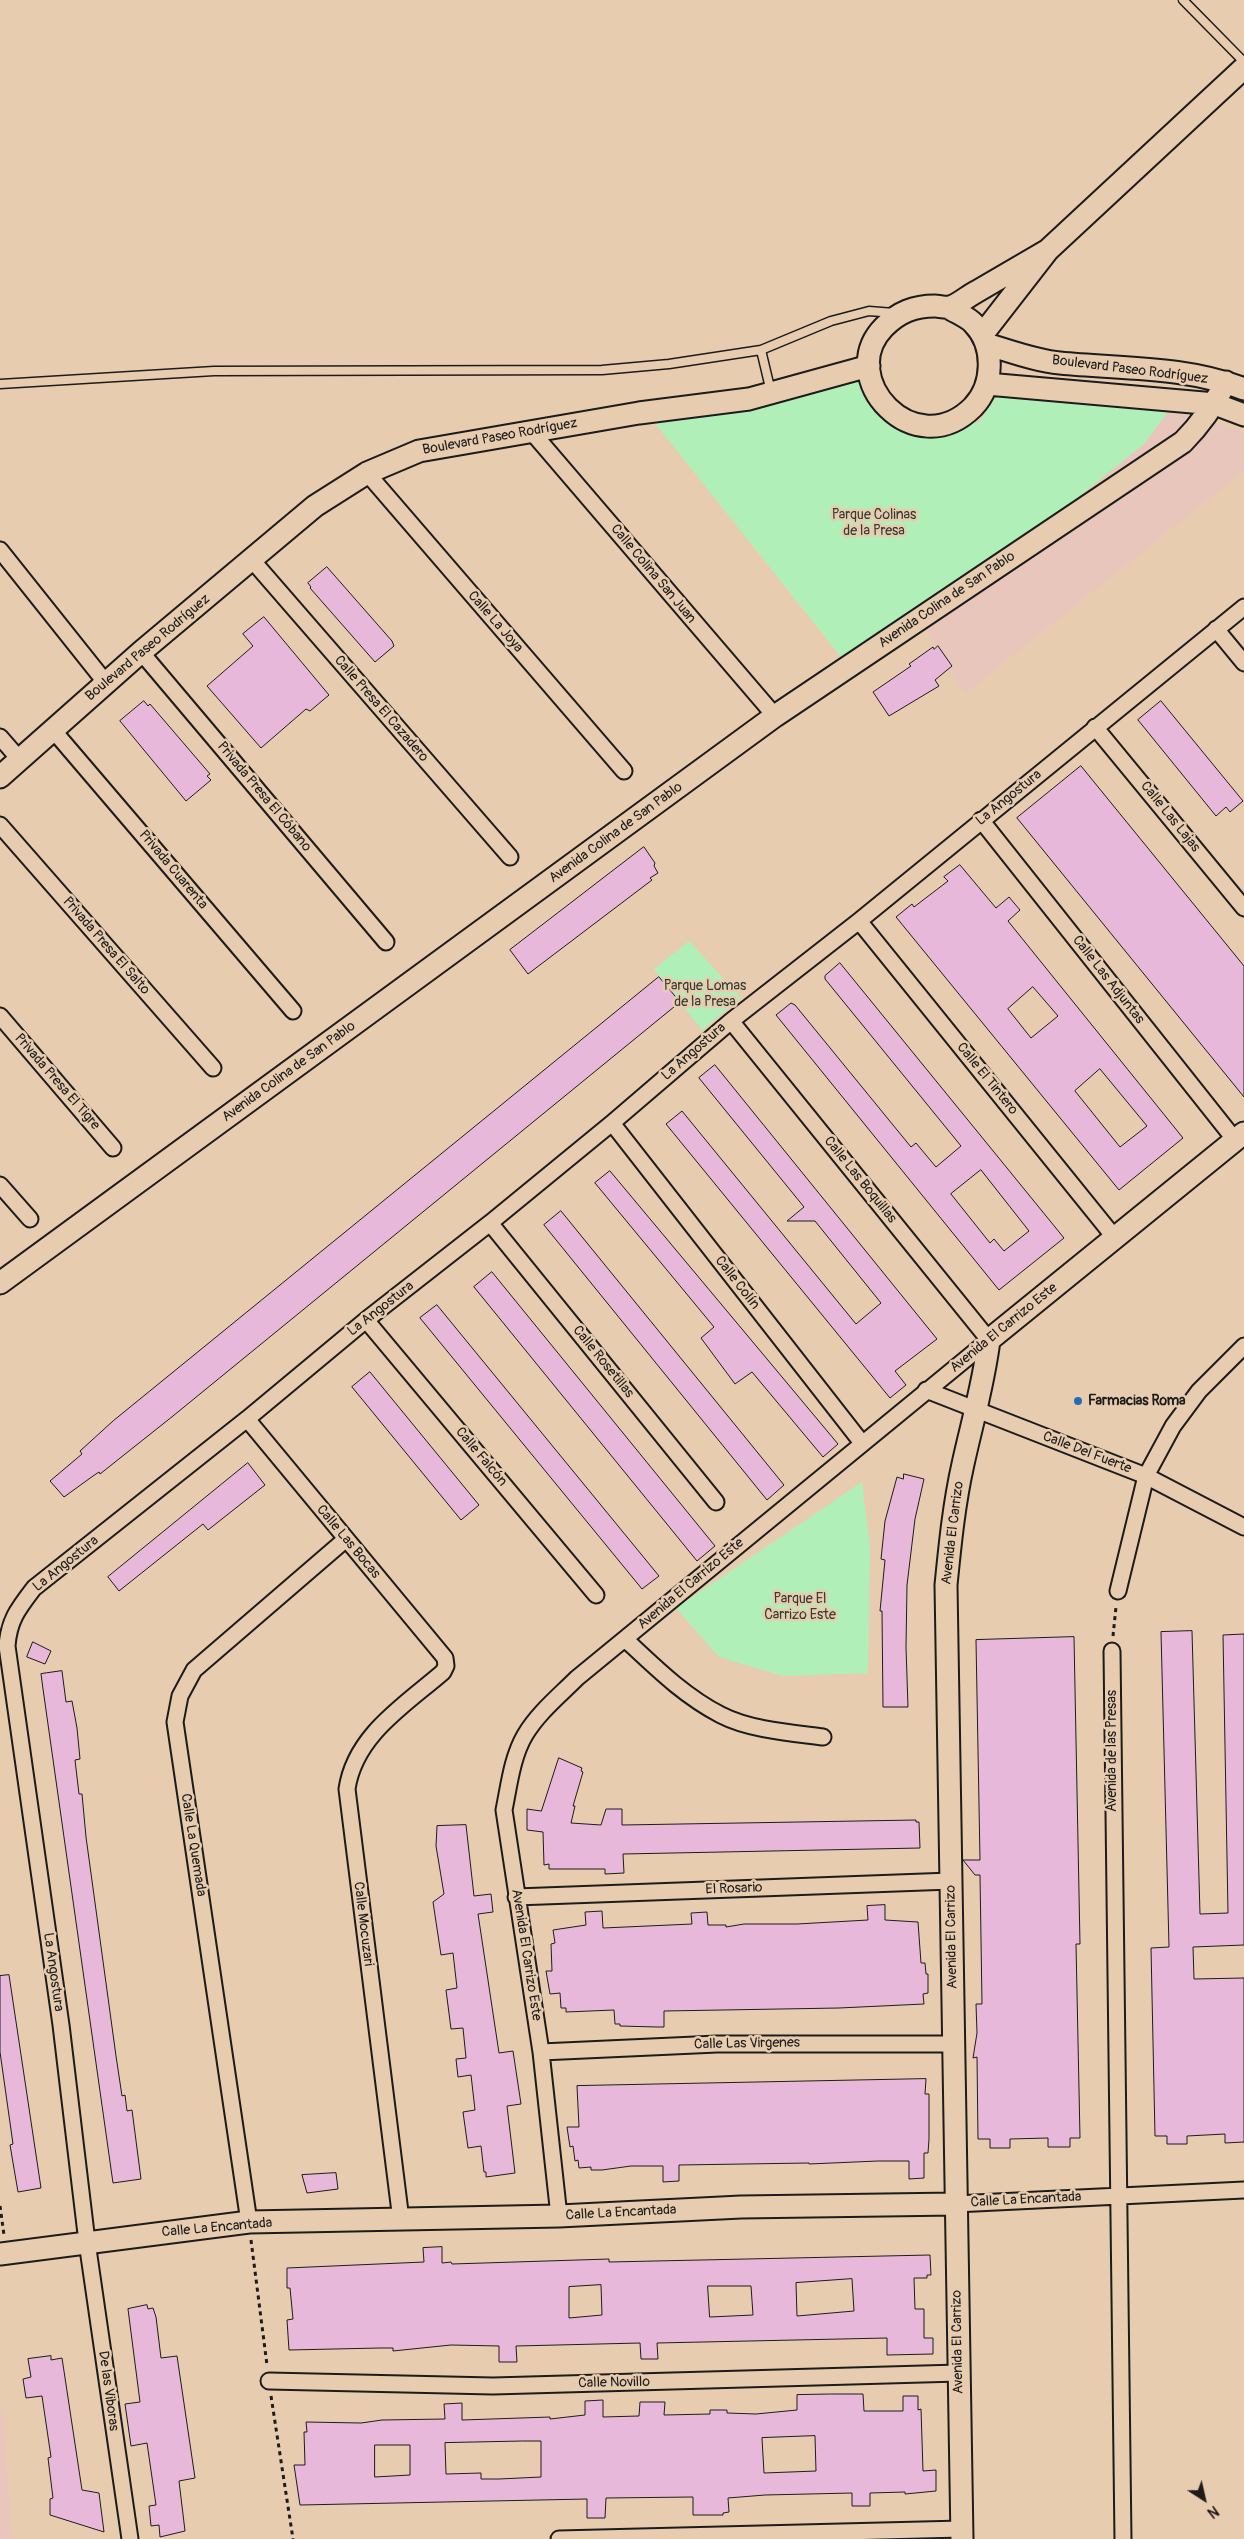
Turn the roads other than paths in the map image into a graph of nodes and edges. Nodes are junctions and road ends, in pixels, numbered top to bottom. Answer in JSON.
{"nodes":[{"id":1,"x":1183,"y":0,"type":"edge"},
{"id":2,"x":1244,"y":62,"type":"edge"},
{"id":3,"x":1244,"y":68,"type":"edge"},
{"id":4,"x":1048,"y":250,"type":"junction"},
{"id":5,"x":949,"y":308,"type":"junction"},
{"id":6,"x":899,"y":314,"type":"junction"},
{"id":7,"x":984,"y":340,"type":"junction"},
{"id":8,"x":761,"y":350,"type":"junction"},
{"id":9,"x":869,"y":366,"type":"junction"},
{"id":10,"x":0,"y":384,"type":"edge"},
{"id":11,"x":987,"y":384,"type":"junction"},
{"id":12,"x":1235,"y":386,"type":"edge"},
{"id":13,"x":771,"y":393,"type":"junction"},
{"id":14,"x":1215,"y":404,"type":"junction"},
{"id":15,"x":1244,"y":415,"type":"edge"},
{"id":16,"x":531,"y":431,"type":"junction"},
{"id":17,"x":367,"y":473,"type":"junction"},
{"id":18,"x":0,"y":550,"type":"edge"},
{"id":19,"x":252,"y":560,"type":"junction"},
{"id":20,"x":1244,"y":607,"type":"edge"},
{"id":21,"x":1216,"y":629,"type":"junction"},
{"id":22,"x":142,"y":652,"type":"junction"},
{"id":23,"x":1244,"y":663,"type":"edge"},
{"id":24,"x":106,"y":683,"type":"junction"},
{"id":25,"x":775,"y":716,"type":"junction"},
{"id":26,"x":1095,"y":727,"type":"junction"},
{"id":27,"x":53,"y":730,"type":"junction"},
{"id":28,"x":0,"y":737,"type":"edge"},
{"id":29,"x":20,"y":760,"type":"junction"},
{"id":30,"x":624,"y":771,"type":"dead end"},
{"id":31,"x":0,"y":777,"type":"edge"},
{"id":32,"x":981,"y":820,"type":"junction"},
{"id":33,"x":0,"y":824,"type":"edge"},
{"id":34,"x":510,"y":857,"type":"dead end"},
{"id":35,"x":1244,"y":908,"type":"edge"},
{"id":36,"x":859,"y":921,"type":"junction"},
{"id":37,"x":386,"y":942,"type":"dead end"},
{"id":38,"x":293,"y":1011,"type":"dead end"},
{"id":39,"x":0,"y":1016,"type":"edge"},
{"id":40,"x":730,"y":1021,"type":"junction"},
{"id":41,"x":213,"y":1068,"type":"dead end"},
{"id":42,"x":612,"y":1123,"type":"junction"},
{"id":43,"x":1240,"y":1137,"type":"edge"},
{"id":44,"x":114,"y":1148,"type":"dead end"},
{"id":45,"x":0,"y":1185,"type":"edge"},
{"id":46,"x":30,"y":1218,"type":"dead end"},
{"id":47,"x":490,"y":1223,"type":"junction"},
{"id":48,"x":1115,"y":1238,"type":"junction"},
{"id":49,"x":0,"y":1283,"type":"edge"},
{"id":50,"x":366,"y":1320,"type":"junction"},
{"id":51,"x":989,"y":1340,"type":"junction"},
{"id":52,"x":1244,"y":1346,"type":"edge"},
{"id":53,"x":926,"y":1390,"type":"junction"},
{"id":54,"x":975,"y":1410,"type":"junction"},
{"id":55,"x":247,"y":1419,"type":"junction"},
{"id":56,"x":862,"y":1443,"type":"junction"},
{"id":57,"x":1146,"y":1476,"type":"junction"},
{"id":58,"x":716,"y":1502,"type":"dead end"},
{"id":59,"x":1244,"y":1527,"type":"edge"},
{"id":60,"x":346,"y":1540,"type":"junction"},
{"id":61,"x":1118,"y":1592,"type":"road end"},
{"id":62,"x":596,"y":1595,"type":"dead end"},
{"id":63,"x":625,"y":1638,"type":"junction"},
{"id":64,"x":1112,"y":1651,"type":"road end"},
{"id":65,"x":446,"y":1666,"type":"joint"},
{"id":66,"x":823,"y":1737,"type":"dead end"},
{"id":67,"x":951,"y":1881,"type":"junction"},
{"id":68,"x":516,"y":1897,"type":"junction"},
{"id":69,"x":954,"y":2044,"type":"junction"},
{"id":70,"x":541,"y":2052,"type":"junction"},
{"id":71,"x":1244,"y":2190,"type":"edge"},
{"id":72,"x":1120,"y":2194,"type":"junction"},
{"id":73,"x":955,"y":2204,"type":"junction"},
{"id":74,"x":559,"y":2216,"type":"junction"},
{"id":75,"x":400,"y":2220,"type":"junction"},
{"id":76,"x":249,"y":2222,"type":"junction"},
{"id":77,"x":87,"y":2242,"type":"junction"},
{"id":78,"x":3,"y":2253,"type":"edge"},
{"id":79,"x":959,"y":2373,"type":"junction"},
{"id":80,"x":268,"y":2381,"type":"dead end"},
{"id":81,"x":962,"y":2534,"type":"edge"},
{"id":82,"x":130,"y":2539,"type":"edge"},
{"id":83,"x":559,"y":2539,"type":"edge"},
{"id":84,"x":1123,"y":2539,"type":"edge"}],
"edges":[{"from":1,"to":2,"type":"lane"},
{"from":3,"to":4,"type":"street"},
{"from":4,"to":5,"type":"street"},
{"from":4,"to":7,"type":"street"},
{"from":5,"to":6,"type":"street"},
{"from":5,"to":7,"type":"street"},
{"from":6,"to":8,"type":"lane"},
{"from":6,"to":9,"type":"street"},
{"from":7,"to":11,"type":"street"},
{"from":7,"to":12,"type":"street","name":"Boulevard Paseo Rodríguez"},
{"from":8,"to":10,"type":"lane"},
{"from":8,"to":13,"type":"lane"},
{"from":9,"to":11,"type":"street"},
{"from":9,"to":13,"type":"street","name":"Boulevard Paseo Rodríguez"},
{"from":11,"to":14,"type":"street","name":"Boulevard Paseo Rodríguez"},
{"from":12,"to":14,"type":"street","name":"Avenida Colina de San Pablo"},
{"from":13,"to":16,"type":"street","name":"Boulevard Paseo Rodríguez"},
{"from":14,"to":15,"type":"street","name":"Boulevard Paseo Rodríguez"},
{"from":14,"to":25,"type":"street","name":"Avenida Colina de San Pablo"},
{"from":16,"to":17,"type":"street","name":"Boulevard Paseo Rodríguez"},
{"from":16,"to":25,"type":"street","name":"Calle Colina San Juan"},
{"from":17,"to":19,"type":"street","name":"Boulevard Paseo Rodríguez"},
{"from":17,"to":30,"type":"street","name":"Calle La Joya"},
{"from":18,"to":24,"type":"street"},
{"from":19,"to":22,"type":"street","name":"Boulevard Paseo Rodríguez"},
{"from":19,"to":34,"type":"street","name":"Calle Presa El Cazadero"},
{"from":20,"to":21,"type":"street","name":"La Angostura"},
{"from":21,"to":23,"type":"street"},
{"from":21,"to":26,"type":"street","name":"La Angostura"},
{"from":22,"to":24,"type":"street","name":"Boulevard Paseo Rodríguez"},
{"from":22,"to":37,"type":"street","name":"Privada Presa El Cóbano"},
{"from":24,"to":27,"type":"street","name":"Boulevard Paseo Rodríguez"},
{"from":25,"to":49,"type":"street","name":"Avenida Colina de San Pablo"},
{"from":26,"to":32,"type":"street","name":"La Angostura"},
{"from":26,"to":35,"type":"street","name":"Calle Las Lajas"},
{"from":27,"to":29,"type":"street","name":"Boulevard Paseo Rodríguez"},
{"from":27,"to":38,"type":"street","name":"Privada Cuarenta"},
{"from":28,"to":29,"type":"street"},
{"from":29,"to":31,"type":"street","name":"Boulevard Paseo Rodríguez"},
{"from":32,"to":36,"type":"street","name":"La Angostura"},
{"from":32,"to":43,"type":"street","name":"Calle Las Adjuntas"},
{"from":33,"to":41,"type":"street","name":"Privada Presa El Salto"},
{"from":36,"to":40,"type":"street","name":"La Angostura"},
{"from":36,"to":48,"type":"street","name":"Calle El Tintero"},
{"from":39,"to":44,"type":"street","name":"Privada Presa El Tigre"},
{"from":40,"to":42,"type":"street","name":"La Angostura"},
{"from":40,"to":51,"type":"street","name":"Calle Las Boquillas"},
{"from":42,"to":47,"type":"street","name":"La Angostura"},
{"from":42,"to":56,"type":"street","name":"Calle Colín"},
{"from":43,"to":48,"type":"street","name":"Avenida El Carrizo Este"},
{"from":45,"to":46,"type":"street"},
{"from":47,"to":50,"type":"street","name":"La Angostura"},
{"from":47,"to":58,"type":"street","name":"Calle Rosetillas"},
{"from":48,"to":51,"type":"street","name":"Avenida El Carrizo Este"},
{"from":50,"to":55,"type":"street","name":"La Angostura"},
{"from":50,"to":62,"type":"street","name":"Calle Falcón"},
{"from":51,"to":53,"type":"street","name":"Avenida El Carrizo Este"},
{"from":51,"to":54,"type":"street","name":"Avenida El Carrizo"},
{"from":52,"to":57,"type":"street"},
{"from":53,"to":54,"type":"street","name":"Calle Del Fuerte"},
{"from":53,"to":56,"type":"street","name":"Avenida El Carrizo Este"},
{"from":54,"to":57,"type":"street","name":"Calle Del Fuerte"},
{"from":54,"to":67,"type":"street","name":"Avenida El Carrizo"},
{"from":55,"to":60,"type":"street","name":"Calle Las Bocas"},
{"from":55,"to":77,"type":"street","name":"La Angostura"},
{"from":56,"to":63,"type":"street","name":"Avenida El Carrizo Este"},
{"from":57,"to":59,"type":"street","name":"Calle Del Fuerte"},
{"from":57,"to":61,"type":"street"},
{"from":60,"to":65,"type":"street","name":"Calle Las Bocas"},
{"from":60,"to":76,"type":"street","name":"Calle La Quemada"},
{"from":63,"to":66,"type":"street"},
{"from":63,"to":68,"type":"street","name":"Avenida El Carrizo Este"},
{"from":64,"to":72,"type":"street","name":"Avenida de las Presas"},
{"from":65,"to":75,"type":"street","name":"Calle Mocuzari"},
{"from":67,"to":68,"type":"street","name":"El Rosario"},
{"from":67,"to":69,"type":"street","name":"Avenida El Carrizo"},
{"from":68,"to":70,"type":"street","name":"Avenida El Carrizo Este"},
{"from":69,"to":70,"type":"street","name":"Calle Las Virgenes"},
{"from":69,"to":73,"type":"street","name":"Avenida El Carrizo"},
{"from":70,"to":74,"type":"street","name":"Avenida El Carrizo Este"},
{"from":71,"to":72,"type":"street","name":"Calle La Encantada"},
{"from":72,"to":73,"type":"street","name":"Calle La Encantada"},
{"from":72,"to":84,"type":"street","name":"Avenida de las Presas"},
{"from":73,"to":74,"type":"street","name":"Calle La Encantada"},
{"from":73,"to":79,"type":"street","name":"Avenida El Carrizo"},
{"from":74,"to":75,"type":"street","name":"Calle La Encantada"},
{"from":75,"to":76,"type":"street","name":"Calle La Encantada"},
{"from":76,"to":77,"type":"street","name":"Calle La Encantada"},
{"from":77,"to":78,"type":"street","name":"Calle La Encantada"},
{"from":77,"to":82,"type":"street","name":"De las Viboras"},
{"from":79,"to":80,"type":"street","name":"Calle Novillo"},
{"from":79,"to":81,"type":"street","name":"Avenida El Carrizo"},
{"from":81,"to":83,"type":"street"}]}
